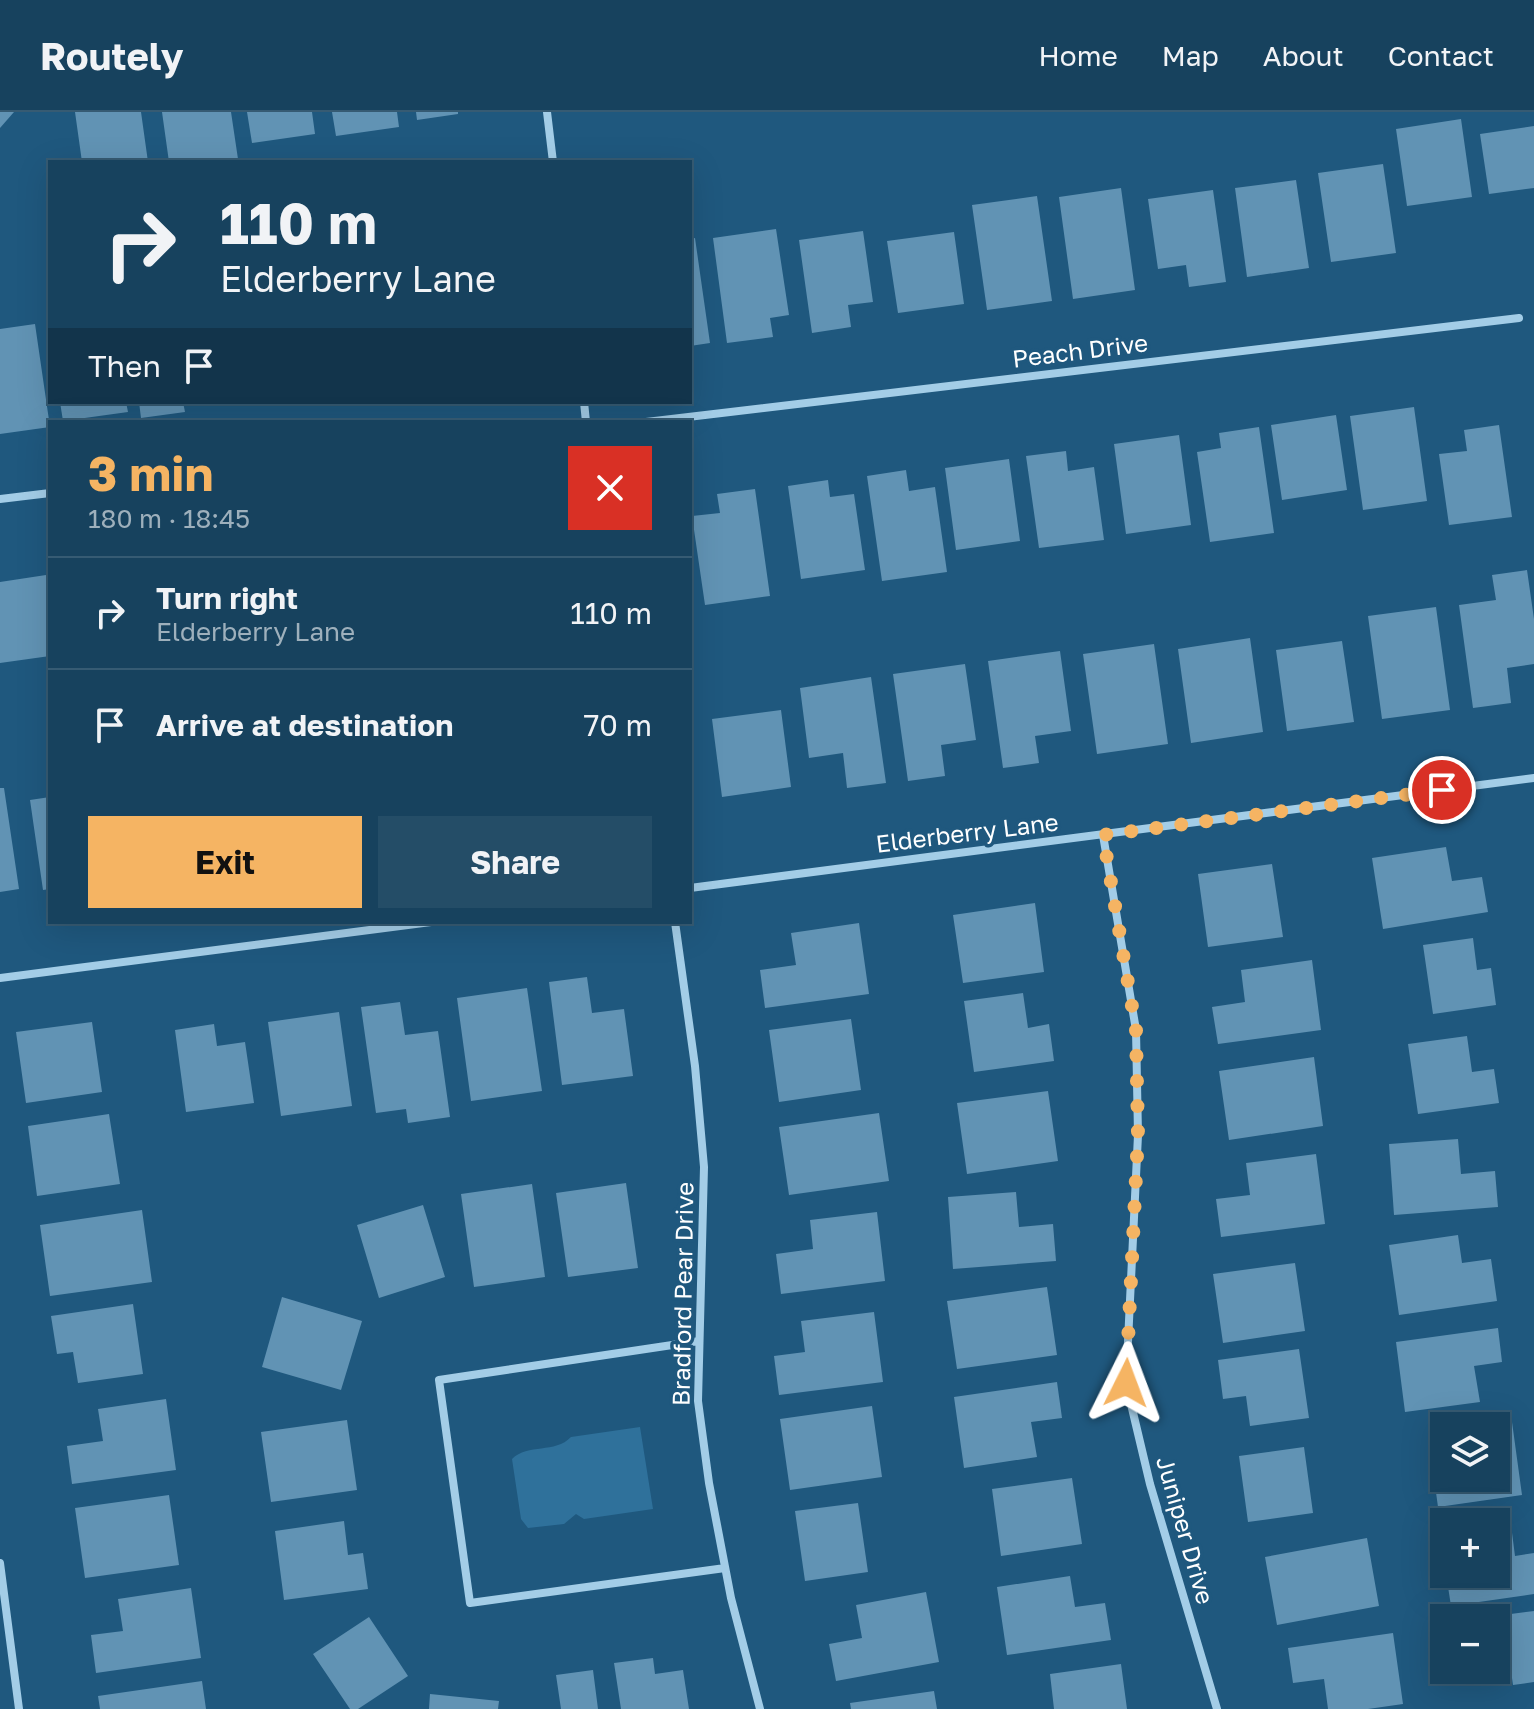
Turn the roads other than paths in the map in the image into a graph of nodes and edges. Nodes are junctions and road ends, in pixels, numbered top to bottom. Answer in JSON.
{"nodes":[{"id":1,"x":547,"y":112,"type":"edge"},
{"id":2,"x":553,"y":160,"type":"edge"},
{"id":3,"x":1519,"y":318,"type":"dead end"},
{"id":4,"x":663,"y":420,"type":"edge"},
{"id":5,"x":48,"y":493,"type":"edge"},
{"id":6,"x":0,"y":499,"type":"edge"},
{"id":7,"x":1534,"y":778,"type":"edge"},
{"id":8,"x":1103,"y":835,"type":"junction"},
{"id":9,"x":692,"y":888,"type":"edge"},
{"id":10,"x":416,"y":924,"type":"edge"},
{"id":11,"x":675,"y":924,"type":"edge"},
{"id":12,"x":0,"y":978,"type":"edge"},
{"id":13,"x":699,"y":1341,"type":"junction"},
{"id":14,"x":0,"y":1563,"type":"edge"},
{"id":15,"x":725,"y":1568,"type":"junction"},
{"id":16,"x":19,"y":1709,"type":"edge"},
{"id":17,"x":760,"y":1709,"type":"edge"},
{"id":18,"x":1217,"y":1709,"type":"edge"}],
"edges":[{"from":1,"to":2,"type":"street"},
{"from":3,"to":4,"type":"street","name":"Peach Drive"},
{"from":5,"to":6,"type":"street"},
{"from":7,"to":8,"type":"street","name":"Elderberry Lane"},
{"from":8,"to":9,"type":"street","name":"Elderberry Lane"},
{"from":8,"to":18,"type":"street","name":"Juniper Drive"},
{"from":10,"to":12,"type":"street"},
{"from":11,"to":13,"type":"street","name":"Bradford Pear Drive"},
{"from":13,"to":15,"type":"street","name":"Bradford Pear Drive"},
{"from":13,"to":15,"type":"street"},
{"from":14,"to":16,"type":"street"},
{"from":15,"to":17,"type":"street","name":"Bradford Pear Drive"}]}
